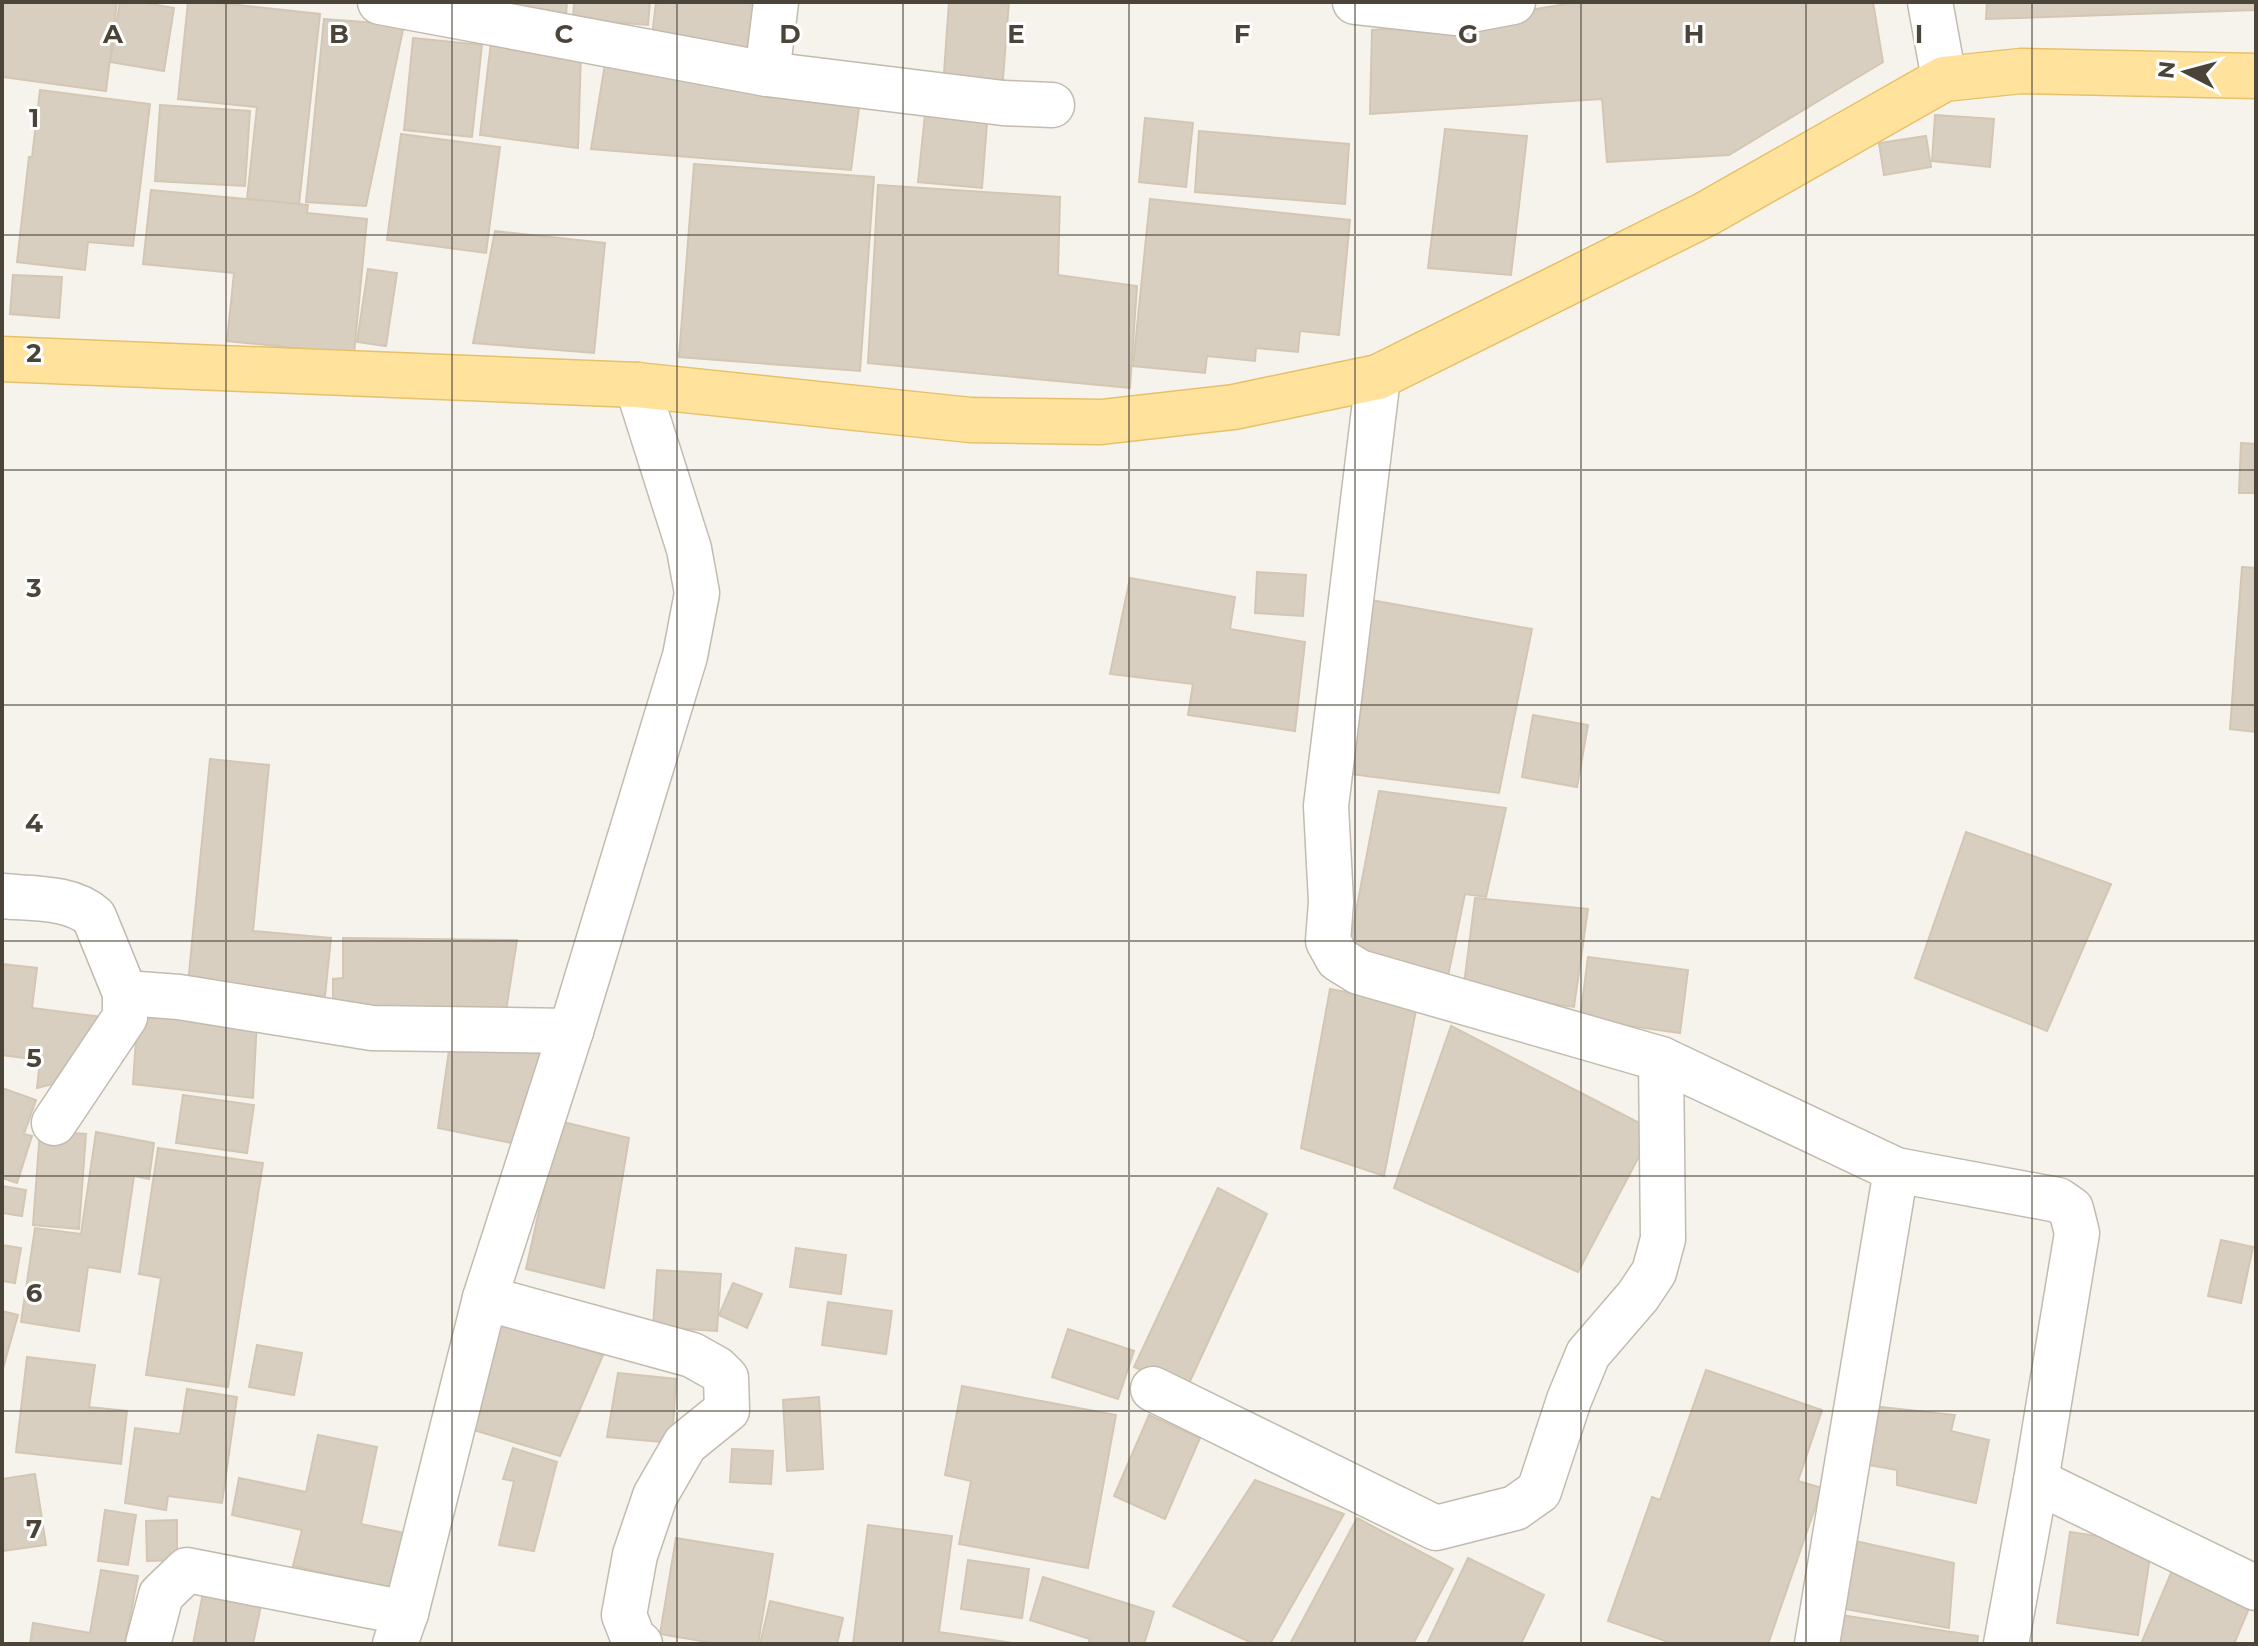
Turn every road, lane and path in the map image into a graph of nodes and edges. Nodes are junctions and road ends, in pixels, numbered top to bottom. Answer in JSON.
{"nodes":[{"id":1,"x":380,"y":2,"type":"edge"},
{"id":2,"x":776,"y":2,"type":"edge"},
{"id":3,"x":1355,"y":2,"type":"edge"},
{"id":4,"x":1513,"y":2,"type":"edge"},
{"id":5,"x":1930,"y":2,"type":"edge"},
{"id":6,"x":767,"y":74,"type":"junction"},
{"id":7,"x":2256,"y":76,"type":"edge"},
{"id":8,"x":1944,"y":79,"type":"junction"},
{"id":9,"x":1052,"y":105,"type":"dead end"},
{"id":10,"x":2,"y":359,"type":"edge"},
{"id":11,"x":1378,"y":377,"type":"junction"},
{"id":12,"x":637,"y":385,"type":"junction"},
{"id":13,"x":2,"y":896,"type":"edge"},
{"id":14,"x":125,"y":993,"type":"junction"},
{"id":15,"x":571,"y":1031,"type":"junction"},
{"id":16,"x":1661,"y":1059,"type":"junction"},
{"id":17,"x":54,"y":1123,"type":"dead end"},
{"id":18,"x":1896,"y":1170,"type":"junction"},
{"id":19,"x":485,"y":1298,"type":"junction"},
{"id":20,"x":1153,"y":1389,"type":"dead end"},
{"id":21,"x":2036,"y":1481,"type":"junction"},
{"id":22,"x":2256,"y":1588,"type":"edge"},
{"id":23,"x":401,"y":1628,"type":"edge"},
{"id":24,"x":148,"y":1644,"type":"edge"},
{"id":25,"x":640,"y":1644,"type":"edge"},
{"id":26,"x":1817,"y":1644,"type":"edge"},
{"id":27,"x":2006,"y":1644,"type":"edge"}],
"edges":[{"from":1,"to":6,"type":"street"},
{"from":2,"to":6,"type":"street"},
{"from":3,"to":4,"type":"street"},
{"from":5,"to":8,"type":"street"},
{"from":6,"to":9,"type":"street"},
{"from":7,"to":8,"type":"main road"},
{"from":8,"to":11,"type":"main road"},
{"from":10,"to":12,"type":"main road"},
{"from":11,"to":12,"type":"main road"},
{"from":11,"to":16,"type":"street"},
{"from":12,"to":15,"type":"street"},
{"from":13,"to":14,"type":"street"},
{"from":14,"to":15,"type":"street"},
{"from":14,"to":17,"type":"street"},
{"from":15,"to":19,"type":"street"},
{"from":16,"to":18,"type":"street"},
{"from":16,"to":20,"type":"street"},
{"from":18,"to":21,"type":"street"},
{"from":18,"to":26,"type":"street"},
{"from":19,"to":23,"type":"street"},
{"from":19,"to":25,"type":"street"},
{"from":21,"to":22,"type":"street"},
{"from":21,"to":27,"type":"street"},
{"from":23,"to":24,"type":"street"}]}
